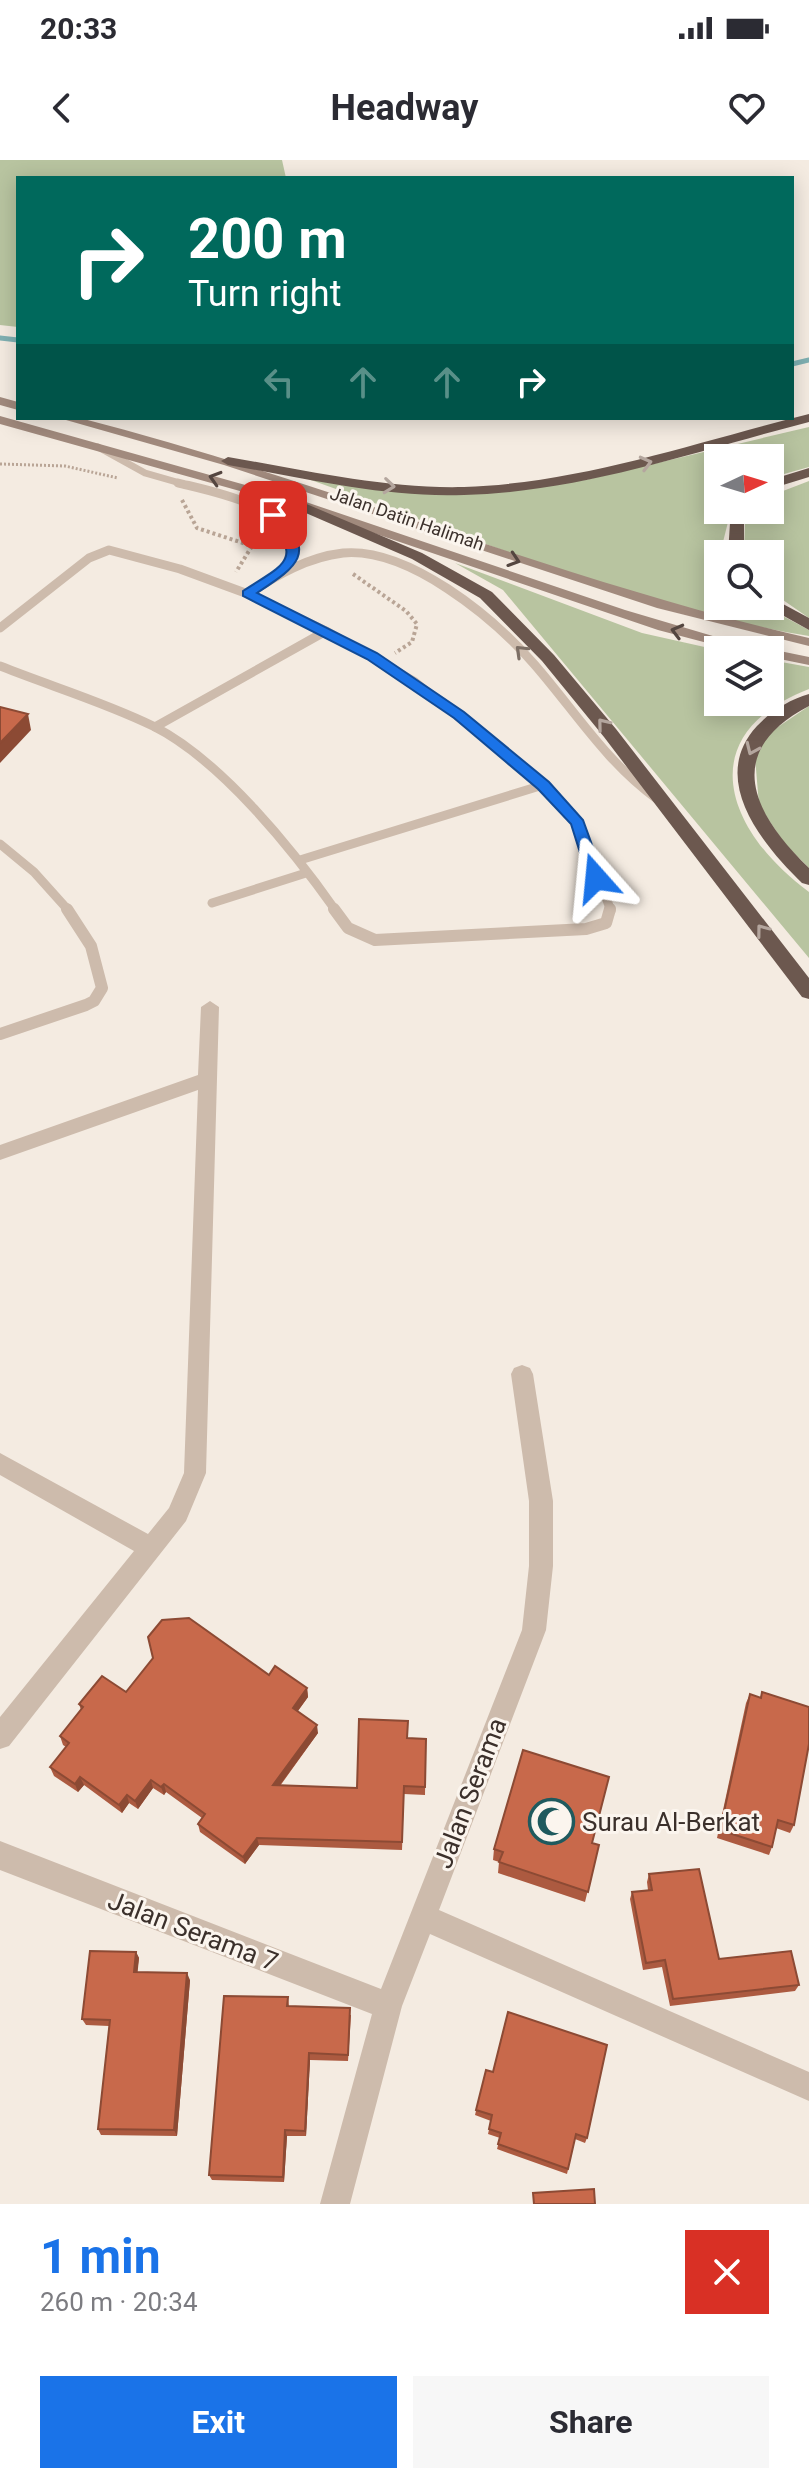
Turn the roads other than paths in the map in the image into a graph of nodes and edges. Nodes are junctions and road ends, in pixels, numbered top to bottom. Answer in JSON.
{"nodes":[{"id":1,"x":809,"y":418,"type":"edge"},
{"id":2,"x":0,"y":420,"type":"edge"},
{"id":3,"x":73,"y":420,"type":"edge"},
{"id":4,"x":95,"y":445,"type":"junction"},
{"id":5,"x":228,"y":461,"type":"junction"},
{"id":6,"x":809,"y":472,"type":"edge"},
{"id":7,"x":784,"y":480,"type":"edge"},
{"id":8,"x":290,"y":501,"type":"junction"},
{"id":9,"x":285,"y":569,"type":"junction"},
{"id":10,"x":248,"y":594,"type":"junction"},
{"id":11,"x":784,"y":610,"type":"edge"},
{"id":12,"x":0,"y":613,"type":"edge"},
{"id":13,"x":15,"y":617,"type":"junction"},
{"id":14,"x":809,"y":625,"type":"edge"},
{"id":15,"x":0,"y":628,"type":"edge"},
{"id":16,"x":326,"y":631,"type":"junction"},
{"id":17,"x":704,"y":637,"type":"edge"},
{"id":18,"x":809,"y":642,"type":"edge"},
{"id":19,"x":784,"y":656,"type":"edge"},
{"id":20,"x":809,"y":661,"type":"edge"},
{"id":21,"x":0,"y":666,"type":"edge"},
{"id":22,"x":809,"y":699,"type":"edge"},
{"id":23,"x":155,"y":727,"type":"junction"},
{"id":24,"x":543,"y":785,"type":"junction"},
{"id":25,"x":670,"y":807,"type":"junction"},
{"id":26,"x":0,"y":844,"type":"edge"},
{"id":27,"x":300,"y":860,"type":"junction"},
{"id":28,"x":306,"y":873,"type":"junction"},
{"id":29,"x":809,"y":879,"type":"edge"},
{"id":30,"x":212,"y":903,"type":"dead end"},
{"id":31,"x":809,"y":992,"type":"edge"},
{"id":32,"x":210,"y":1007,"type":"dead end"},
{"id":33,"x":0,"y":1034,"type":"edge"},
{"id":34,"x":208,"y":1079,"type":"junction"},
{"id":35,"x":0,"y":1153,"type":"edge"},
{"id":36,"x":522,"y":1374,"type":"dead end"},
{"id":37,"x":0,"y":1463,"type":"edge"},
{"id":38,"x":151,"y":1548,"type":"junction"},
{"id":39,"x":0,"y":1737,"type":"edge"},
{"id":40,"x":0,"y":1854,"type":"edge"},
{"id":41,"x":422,"y":1917,"type":"junction"},
{"id":42,"x":388,"y":2006,"type":"junction"},
{"id":43,"x":809,"y":2087,"type":"edge"},
{"id":44,"x":335,"y":2204,"type":"edge"}],
"edges":[{"from":5,"to":1,"type":"highway","one_way":true},
{"from":2,"to":4,"type":"main road","name":"Jalan Datin Halimah"},
{"from":3,"to":5,"type":"main road","name":"Jalan Datin Halimah"},
{"from":8,"to":4,"type":"main road","name":"Jalan Datin Halimah","one_way":true},
{"from":4,"to":9,"type":"lane"},
{"from":5,"to":18,"type":"main road","name":"Jalan Datin Halimah","one_way":true},
{"from":6,"to":7,"type":"highway"},
{"from":17,"to":8,"type":"main road","name":"Jalan Datin Halimah","one_way":true},
{"from":25,"to":8,"type":"highway","one_way":true},
{"from":9,"to":10,"type":"lane"},
{"from":25,"to":9,"type":"lane","one_way":true},
{"from":10,"to":13,"type":"lane"},
{"from":10,"to":16,"type":"lane"},
{"from":11,"to":14,"type":"highway"},
{"from":12,"to":13,"type":"lane"},
{"from":13,"to":15,"type":"lane"},
{"from":16,"to":23,"type":"lane"},
{"from":16,"to":24,"type":"lane"},
{"from":19,"to":20,"type":"main road"},
{"from":21,"to":23,"type":"lane"},
{"from":22,"to":29,"type":"highway","one_way":true},
{"from":23,"to":27,"type":"lane"},
{"from":24,"to":27,"type":"lane"},
{"from":24,"to":28,"type":"lane"},
{"from":31,"to":25,"type":"highway","one_way":true},
{"from":26,"to":33,"type":"lane"},
{"from":27,"to":28,"type":"lane"},
{"from":28,"to":30,"type":"lane"},
{"from":32,"to":34,"type":"street"},
{"from":34,"to":35,"type":"street"},
{"from":34,"to":38,"type":"street"},
{"from":36,"to":41,"type":"street","name":"Jalan Serama"},
{"from":37,"to":38,"type":"street"},
{"from":38,"to":39,"type":"street"},
{"from":40,"to":42,"type":"street","name":"Jalan Serama 7"},
{"from":41,"to":42,"type":"street","name":"Jalan Serama"},
{"from":41,"to":43,"type":"street"},
{"from":42,"to":44,"type":"street","name":"Jalan Serama"}]}
